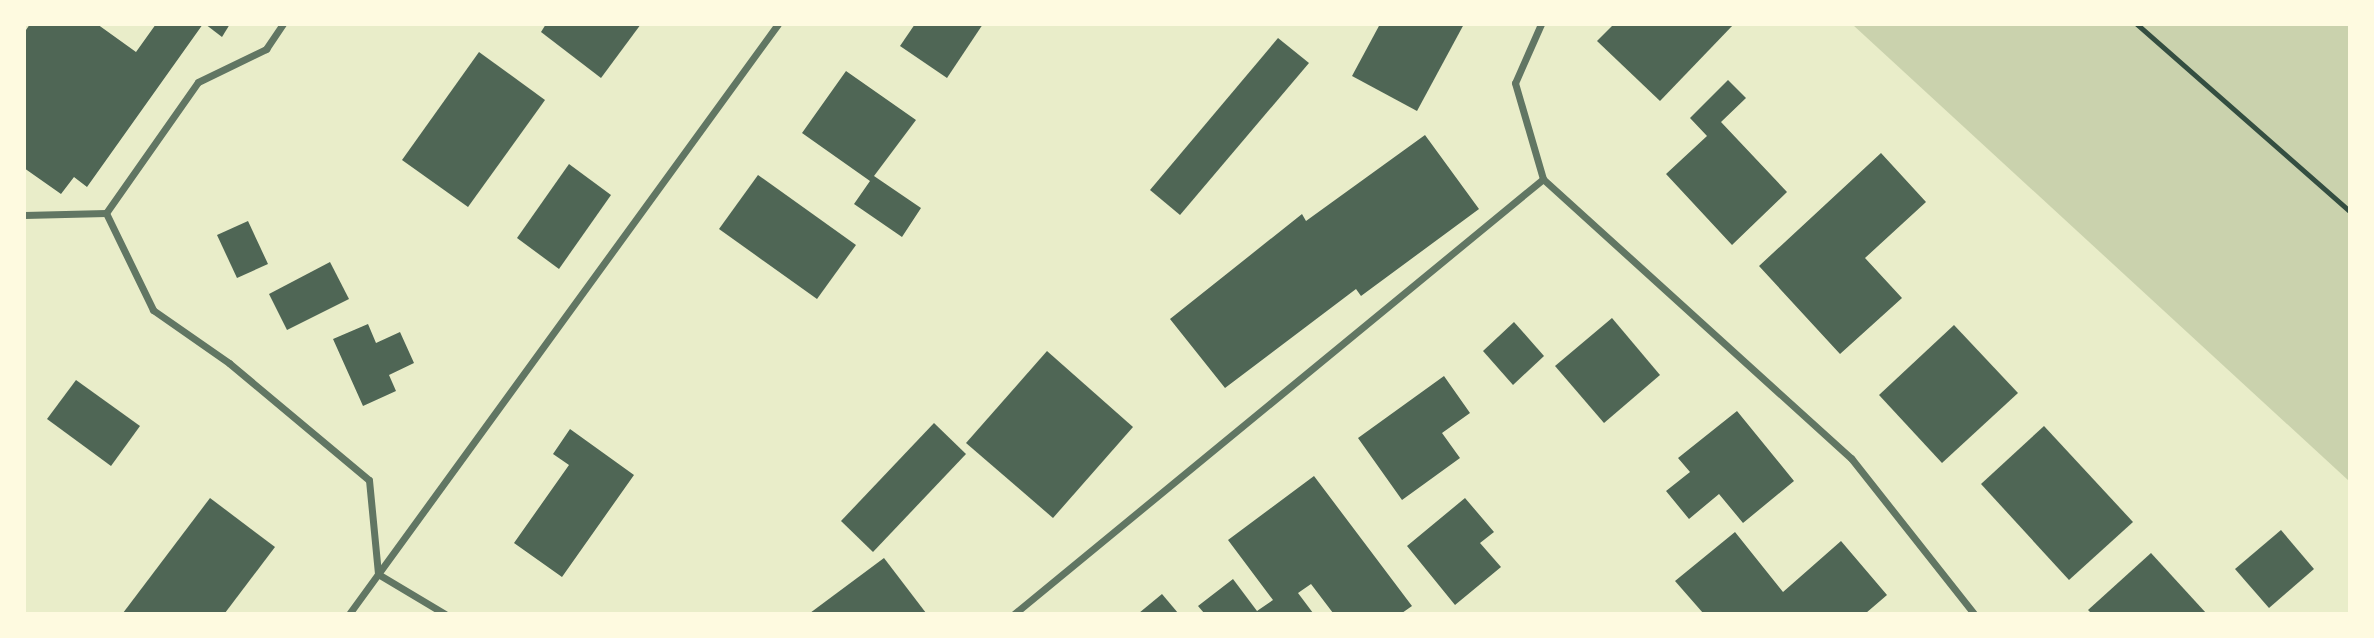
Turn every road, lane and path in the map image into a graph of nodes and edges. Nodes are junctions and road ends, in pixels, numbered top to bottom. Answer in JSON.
{"nodes":[{"id":1,"x":284,"y":24,"type":"edge"},
{"id":2,"x":778,"y":24,"type":"edge"},
{"id":3,"x":1541,"y":24,"type":"edge"},
{"id":4,"x":2137,"y":24,"type":"edge"},
{"id":5,"x":1544,"y":179,"type":"junction"},
{"id":6,"x":2350,"y":211,"type":"edge"},
{"id":7,"x":106,"y":213,"type":"junction"},
{"id":8,"x":24,"y":215,"type":"edge"},
{"id":9,"x":378,"y":574,"type":"junction"},
{"id":10,"x":349,"y":614,"type":"edge"},
{"id":11,"x":445,"y":614,"type":"edge"},
{"id":12,"x":1014,"y":614,"type":"edge"},
{"id":13,"x":1974,"y":614,"type":"edge"}],
"edges":[{"from":1,"to":7,"type":"street"},
{"from":2,"to":9,"type":"street"},
{"from":3,"to":5,"type":"street"},
{"from":4,"to":6,"type":"path"},
{"from":5,"to":12,"type":"street"},
{"from":5,"to":13,"type":"street"},
{"from":7,"to":8,"type":"street"},
{"from":7,"to":9,"type":"street"},
{"from":9,"to":10,"type":"street"},
{"from":9,"to":11,"type":"street"}]}
